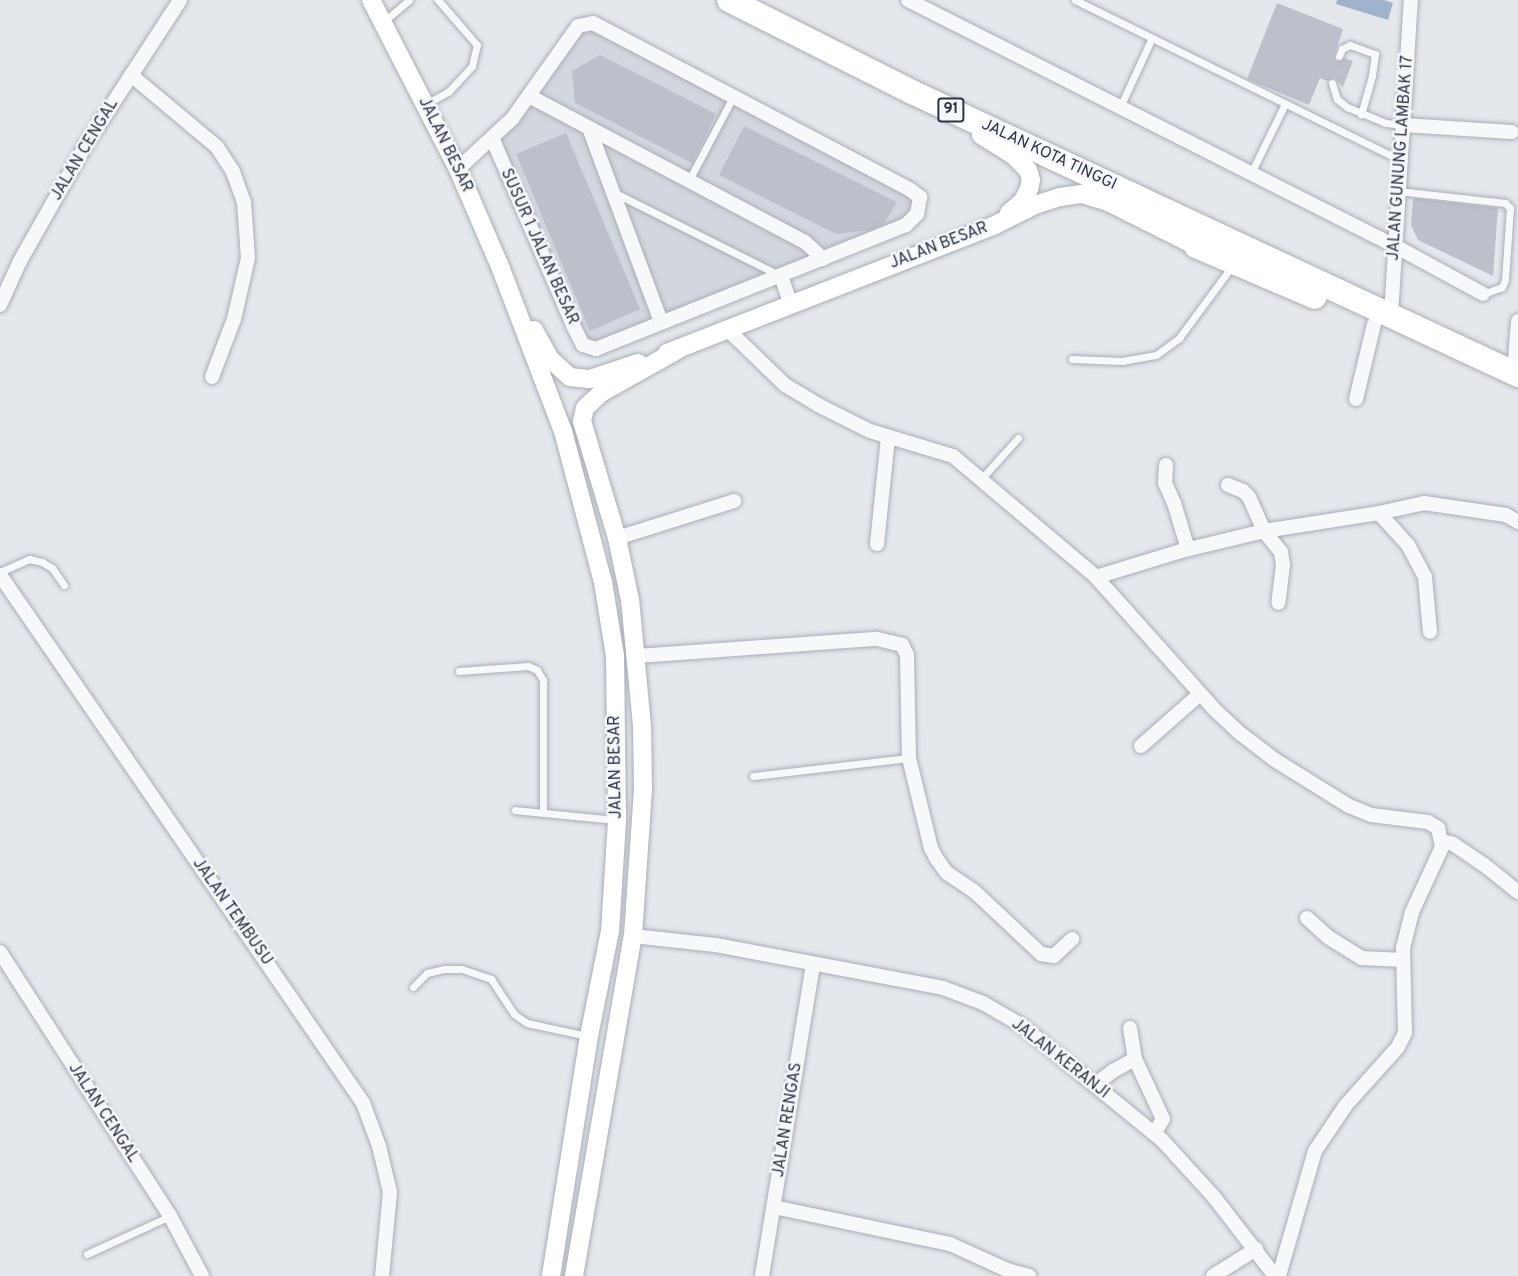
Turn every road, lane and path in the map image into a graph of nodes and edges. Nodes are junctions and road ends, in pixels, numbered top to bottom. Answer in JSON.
{"nodes":[{"id":1,"x":180,"y":0,"type":"edge"},
{"id":2,"x":365,"y":0,"type":"edge"},
{"id":3,"x":371,"y":0,"type":"edge"},
{"id":4,"x":409,"y":0,"type":"edge"},
{"id":5,"x":438,"y":0,"type":"edge"},
{"id":6,"x":729,"y":0,"type":"edge"},
{"id":7,"x":908,"y":0,"type":"edge"},
{"id":8,"x":1075,"y":0,"type":"edge"},
{"id":9,"x":1411,"y":0,"type":"edge"},
{"id":10,"x":383,"y":22,"type":"junction"},
{"id":11,"x":1151,"y":40,"type":"junction"},
{"id":12,"x":1339,"y":56,"type":"dead end"},
{"id":13,"x":131,"y":75,"type":"junction"},
{"id":14,"x":1332,"y":83,"type":"dead end"},
{"id":15,"x":914,"y":93,"type":"junction"},
{"id":16,"x":529,"y":96,"type":"junction"},
{"id":17,"x":733,"y":97,"type":"junction"},
{"id":18,"x":426,"y":104,"type":"junction"},
{"id":19,"x":1286,"y":104,"type":"junction"},
{"id":20,"x":1120,"y":107,"type":"junction"},
{"id":21,"x":1360,"y":114,"type":"junction"},
{"id":22,"x":1403,"y":125,"type":"junction"},
{"id":23,"x":589,"y":128,"type":"junction"},
{"id":24,"x":1512,"y":132,"type":"dead end"},
{"id":25,"x":492,"y":138,"type":"junction"},
{"id":26,"x":1400,"y":160,"type":"junction"},
{"id":27,"x":458,"y":169,"type":"junction"},
{"id":28,"x":1251,"y":173,"type":"junction"},
{"id":29,"x":689,"y":180,"type":"junction"},
{"id":30,"x":1398,"y":191,"type":"junction"},
{"id":31,"x":613,"y":192,"type":"junction"},
{"id":32,"x":994,"y":225,"type":"junction"},
{"id":33,"x":1196,"y":246,"type":"joint"},
{"id":34,"x":1395,"y":246,"type":"junction"},
{"id":35,"x":823,"y":259,"type":"junction"},
{"id":36,"x":1235,"y":261,"type":"junction"},
{"id":37,"x":501,"y":269,"type":"junction"},
{"id":38,"x":781,"y":276,"type":"junction"},
{"id":39,"x":1483,"y":294,"type":"joint"},
{"id":40,"x":0,"y":305,"type":"edge"},
{"id":41,"x":791,"y":305,"type":"junction"},
{"id":42,"x":1382,"y":320,"type":"junction"},
{"id":43,"x":1518,"y":321,"type":"edge"},
{"id":44,"x":661,"y":322,"type":"junction"},
{"id":45,"x":726,"y":328,"type":"junction"},
{"id":46,"x":679,"y":349,"type":"junction"},
{"id":47,"x":1072,"y":359,"type":"dead end"},
{"id":48,"x":212,"y":378,"type":"dead end"},
{"id":49,"x":1517,"y":380,"type":"edge"},
{"id":50,"x":1356,"y":399,"type":"dead end"},
{"id":51,"x":888,"y":437,"type":"junction"},
{"id":52,"x":1018,"y":438,"type":"dead end"},
{"id":53,"x":1166,"y":465,"type":"dead end"},
{"id":54,"x":982,"y":478,"type":"junction"},
{"id":55,"x":1228,"y":484,"type":"dead end"},
{"id":56,"x":734,"y":501,"type":"dead end"},
{"id":57,"x":1379,"y":513,"type":"junction"},
{"id":58,"x":1518,"y":522,"type":"edge"},
{"id":59,"x":1263,"y":531,"type":"junction"},
{"id":60,"x":617,"y":538,"type":"junction"},
{"id":61,"x":878,"y":544,"type":"dead end"},
{"id":62,"x":1188,"y":549,"type":"junction"},
{"id":63,"x":0,"y":574,"type":"edge"},
{"id":64,"x":1096,"y":577,"type":"junction"},
{"id":65,"x":64,"y":585,"type":"dead end"},
{"id":66,"x":1278,"y":603,"type":"dead end"},
{"id":67,"x":1430,"y":632,"type":"dead end"},
{"id":68,"x":637,"y":656,"type":"junction"},
{"id":69,"x":459,"y":671,"type":"dead end"},
{"id":70,"x":1200,"y":694,"type":"junction"},
{"id":71,"x":1142,"y":746,"type":"dead end"},
{"id":72,"x":909,"y":758,"type":"junction"},
{"id":73,"x":753,"y":776,"type":"dead end"},
{"id":74,"x":515,"y":810,"type":"dead end"},
{"id":75,"x":543,"y":813,"type":"junction"},
{"id":76,"x":617,"y":821,"type":"junction"},
{"id":77,"x":1442,"y":841,"type":"junction"},
{"id":78,"x":1518,"y":892,"type":"edge"},
{"id":79,"x":1307,"y":918,"type":"dead end"},
{"id":80,"x":633,"y":936,"type":"junction"},
{"id":81,"x":1072,"y":939,"type":"dead end"},
{"id":82,"x":0,"y":952,"type":"edge"},
{"id":83,"x":1403,"y":960,"type":"junction"},
{"id":84,"x":813,"y":964,"type":"junction"},
{"id":85,"x":413,"y":987,"type":"dead end"},
{"id":86,"x":1130,"y":1028,"type":"dead end"},
{"id":87,"x":590,"y":1036,"type":"junction"},
{"id":88,"x":1135,"y":1059,"type":"junction"},
{"id":89,"x":1095,"y":1085,"type":"junction"},
{"id":90,"x":1154,"y":1134,"type":"junction"},
{"id":91,"x":774,"y":1207,"type":"junction"},
{"id":92,"x":170,"y":1216,"type":"junction"},
{"id":93,"x":1256,"y":1249,"type":"junction"},
{"id":94,"x":87,"y":1254,"type":"dead end"},
{"id":95,"x":202,"y":1276,"type":"edge"},
{"id":96,"x":382,"y":1276,"type":"edge"},
{"id":97,"x":551,"y":1276,"type":"edge"},
{"id":98,"x":574,"y":1276,"type":"edge"},
{"id":99,"x":762,"y":1276,"type":"edge"},
{"id":100,"x":1029,"y":1276,"type":"edge"},
{"id":101,"x":1213,"y":1276,"type":"edge"},
{"id":102,"x":1277,"y":1276,"type":"edge"}],
"edges":[{"from":1,"to":13,"type":"street","name":"JALAN CENGAL"},
{"from":2,"to":10,"type":"main road","name":"JALAN BESAR"},
{"from":3,"to":10,"type":"main road","name":"JALAN BESAR"},
{"from":4,"to":10,"type":"lane"},
{"from":5,"to":18,"type":"lane"},
{"from":6,"to":15,"type":"highway","name":"JALAN KOTA TINGGI","number":"91"},
{"from":7,"to":20,"type":"street"},
{"from":8,"to":11,"type":"lane"},
{"from":9,"to":22,"type":"street","name":"JALAN GUNUNG LAMBAK 17"},
{"from":10,"to":18,"type":"main road","name":"JALAN BESAR"},
{"from":11,"to":19,"type":"lane"},
{"from":11,"to":20,"type":"lane"},
{"from":12,"to":21,"type":"lane"},
{"from":13,"to":40,"type":"street","name":"JALAN CENGAL"},
{"from":13,"to":48,"type":"street"},
{"from":14,"to":21,"type":"lane"},
{"from":15,"to":32,"type":"main road"},
{"from":15,"to":42,"type":"highway","name":"JALAN KOTA TINGGI","number":"91"},
{"from":16,"to":17,"type":"street"},
{"from":16,"to":23,"type":"street"},
{"from":16,"to":25,"type":"street"},
{"from":17,"to":29,"type":"lane"},
{"from":17,"to":35,"type":"street","name":"SUSUR 1 JALAN BESAR"},
{"from":18,"to":27,"type":"main road","name":"JALAN BESAR"},
{"from":19,"to":26,"type":"lane"},
{"from":19,"to":28,"type":"lane"},
{"from":20,"to":28,"type":"street"},
{"from":21,"to":22,"type":"lane"},
{"from":22,"to":24,"type":"street"},
{"from":22,"to":26,"type":"street","name":"JALAN GUNUNG LAMBAK 17"},
{"from":23,"to":29,"type":"street"},
{"from":23,"to":31,"type":"street"},
{"from":25,"to":27,"type":"street"},
{"from":25,"to":44,"type":"street","name":"SUSUR 1 JALAN BESAR"},
{"from":26,"to":30,"type":"street","name":"JALAN GUNUNG LAMBAK 17"},
{"from":27,"to":37,"type":"main road","name":"JALAN BESAR"},
{"from":28,"to":34,"type":"street"},
{"from":29,"to":35,"type":"street"},
{"from":30,"to":34,"type":"street","name":"JALAN GUNUNG LAMBAK 17"},
{"from":30,"to":39,"type":"lane"},
{"from":31,"to":38,"type":"lane"},
{"from":31,"to":44,"type":"street"},
{"from":32,"to":33,"type":"main road","name":"JALAN BESAR"},
{"from":32,"to":41,"type":"main road","name":"JALAN BESAR"},
{"from":33,"to":36,"type":"highway"},
{"from":34,"to":39,"type":"street"},
{"from":34,"to":42,"type":"street","name":"JALAN GUNUNG LAMBAK 17"},
{"from":35,"to":38,"type":"street","name":"SUSUR 1 JALAN BESAR"},
{"from":36,"to":42,"type":"highway"},
{"from":36,"to":47,"type":"lane"},
{"from":37,"to":46,"type":"main road","name":"JALAN BESAR"},
{"from":37,"to":76,"type":"main road","name":"JALAN BESAR"},
{"from":38,"to":41,"type":"street"},
{"from":38,"to":44,"type":"street","name":"SUSUR 1 JALAN BESAR"},
{"from":41,"to":45,"type":"main road","name":"JALAN BESAR"},
{"from":42,"to":49,"type":"highway"},
{"from":42,"to":50,"type":"street","name":"JALAN GUNUNG LAMBAK 17"},
{"from":43,"to":49,"type":"street"},
{"from":45,"to":46,"type":"main road","name":"JALAN BESAR"},
{"from":45,"to":51,"type":"street"},
{"from":46,"to":60,"type":"main road","name":"JALAN BESAR"},
{"from":51,"to":54,"type":"street"},
{"from":51,"to":61,"type":"street"},
{"from":52,"to":54,"type":"lane"},
{"from":53,"to":62,"type":"street"},
{"from":54,"to":64,"type":"street"},
{"from":55,"to":59,"type":"street"},
{"from":56,"to":60,"type":"street"},
{"from":57,"to":58,"type":"street"},
{"from":57,"to":59,"type":"street"},
{"from":57,"to":67,"type":"street"},
{"from":59,"to":62,"type":"street"},
{"from":59,"to":66,"type":"street"},
{"from":60,"to":68,"type":"main road","name":"JALAN BESAR"},
{"from":62,"to":64,"type":"street"},
{"from":63,"to":65,"type":"lane"},
{"from":63,"to":96,"type":"street","name":"JALAN TEMBUSU"},
{"from":64,"to":70,"type":"street"},
{"from":68,"to":72,"type":"street"},
{"from":68,"to":80,"type":"main road","name":"JALAN BESAR"},
{"from":69,"to":75,"type":"lane"},
{"from":70,"to":71,"type":"street"},
{"from":70,"to":77,"type":"street"},
{"from":72,"to":73,"type":"lane"},
{"from":72,"to":81,"type":"street"},
{"from":74,"to":75,"type":"lane"},
{"from":75,"to":76,"type":"lane"},
{"from":76,"to":87,"type":"main road","name":"JALAN BESAR"},
{"from":77,"to":78,"type":"street"},
{"from":77,"to":83,"type":"street"},
{"from":79,"to":83,"type":"street"},
{"from":80,"to":84,"type":"street","name":"JALAN KERANJI"},
{"from":80,"to":98,"type":"main road","name":"JALAN BESAR"},
{"from":82,"to":92,"type":"street","name":"JALAN CENGAL"},
{"from":83,"to":102,"type":"street"},
{"from":84,"to":89,"type":"street","name":"JALAN KERANJI"},
{"from":84,"to":91,"type":"street","name":"JALAN RENGAS"},
{"from":85,"to":87,"type":"lane"},
{"from":86,"to":88,"type":"street"},
{"from":87,"to":97,"type":"main road","name":"JALAN BESAR"},
{"from":88,"to":89,"type":"street"},
{"from":88,"to":90,"type":"street"},
{"from":89,"to":90,"type":"street","name":"JALAN KERANJI"},
{"from":90,"to":93,"type":"street","name":"JALAN KERANJI"},
{"from":91,"to":99,"type":"street","name":"JALAN RENGAS"},
{"from":91,"to":100,"type":"street"},
{"from":92,"to":94,"type":"lane"},
{"from":92,"to":95,"type":"street","name":"JALAN CENGAL"},
{"from":93,"to":101,"type":"street"},
{"from":93,"to":102,"type":"street","name":"JALAN KERANJI"}]}
